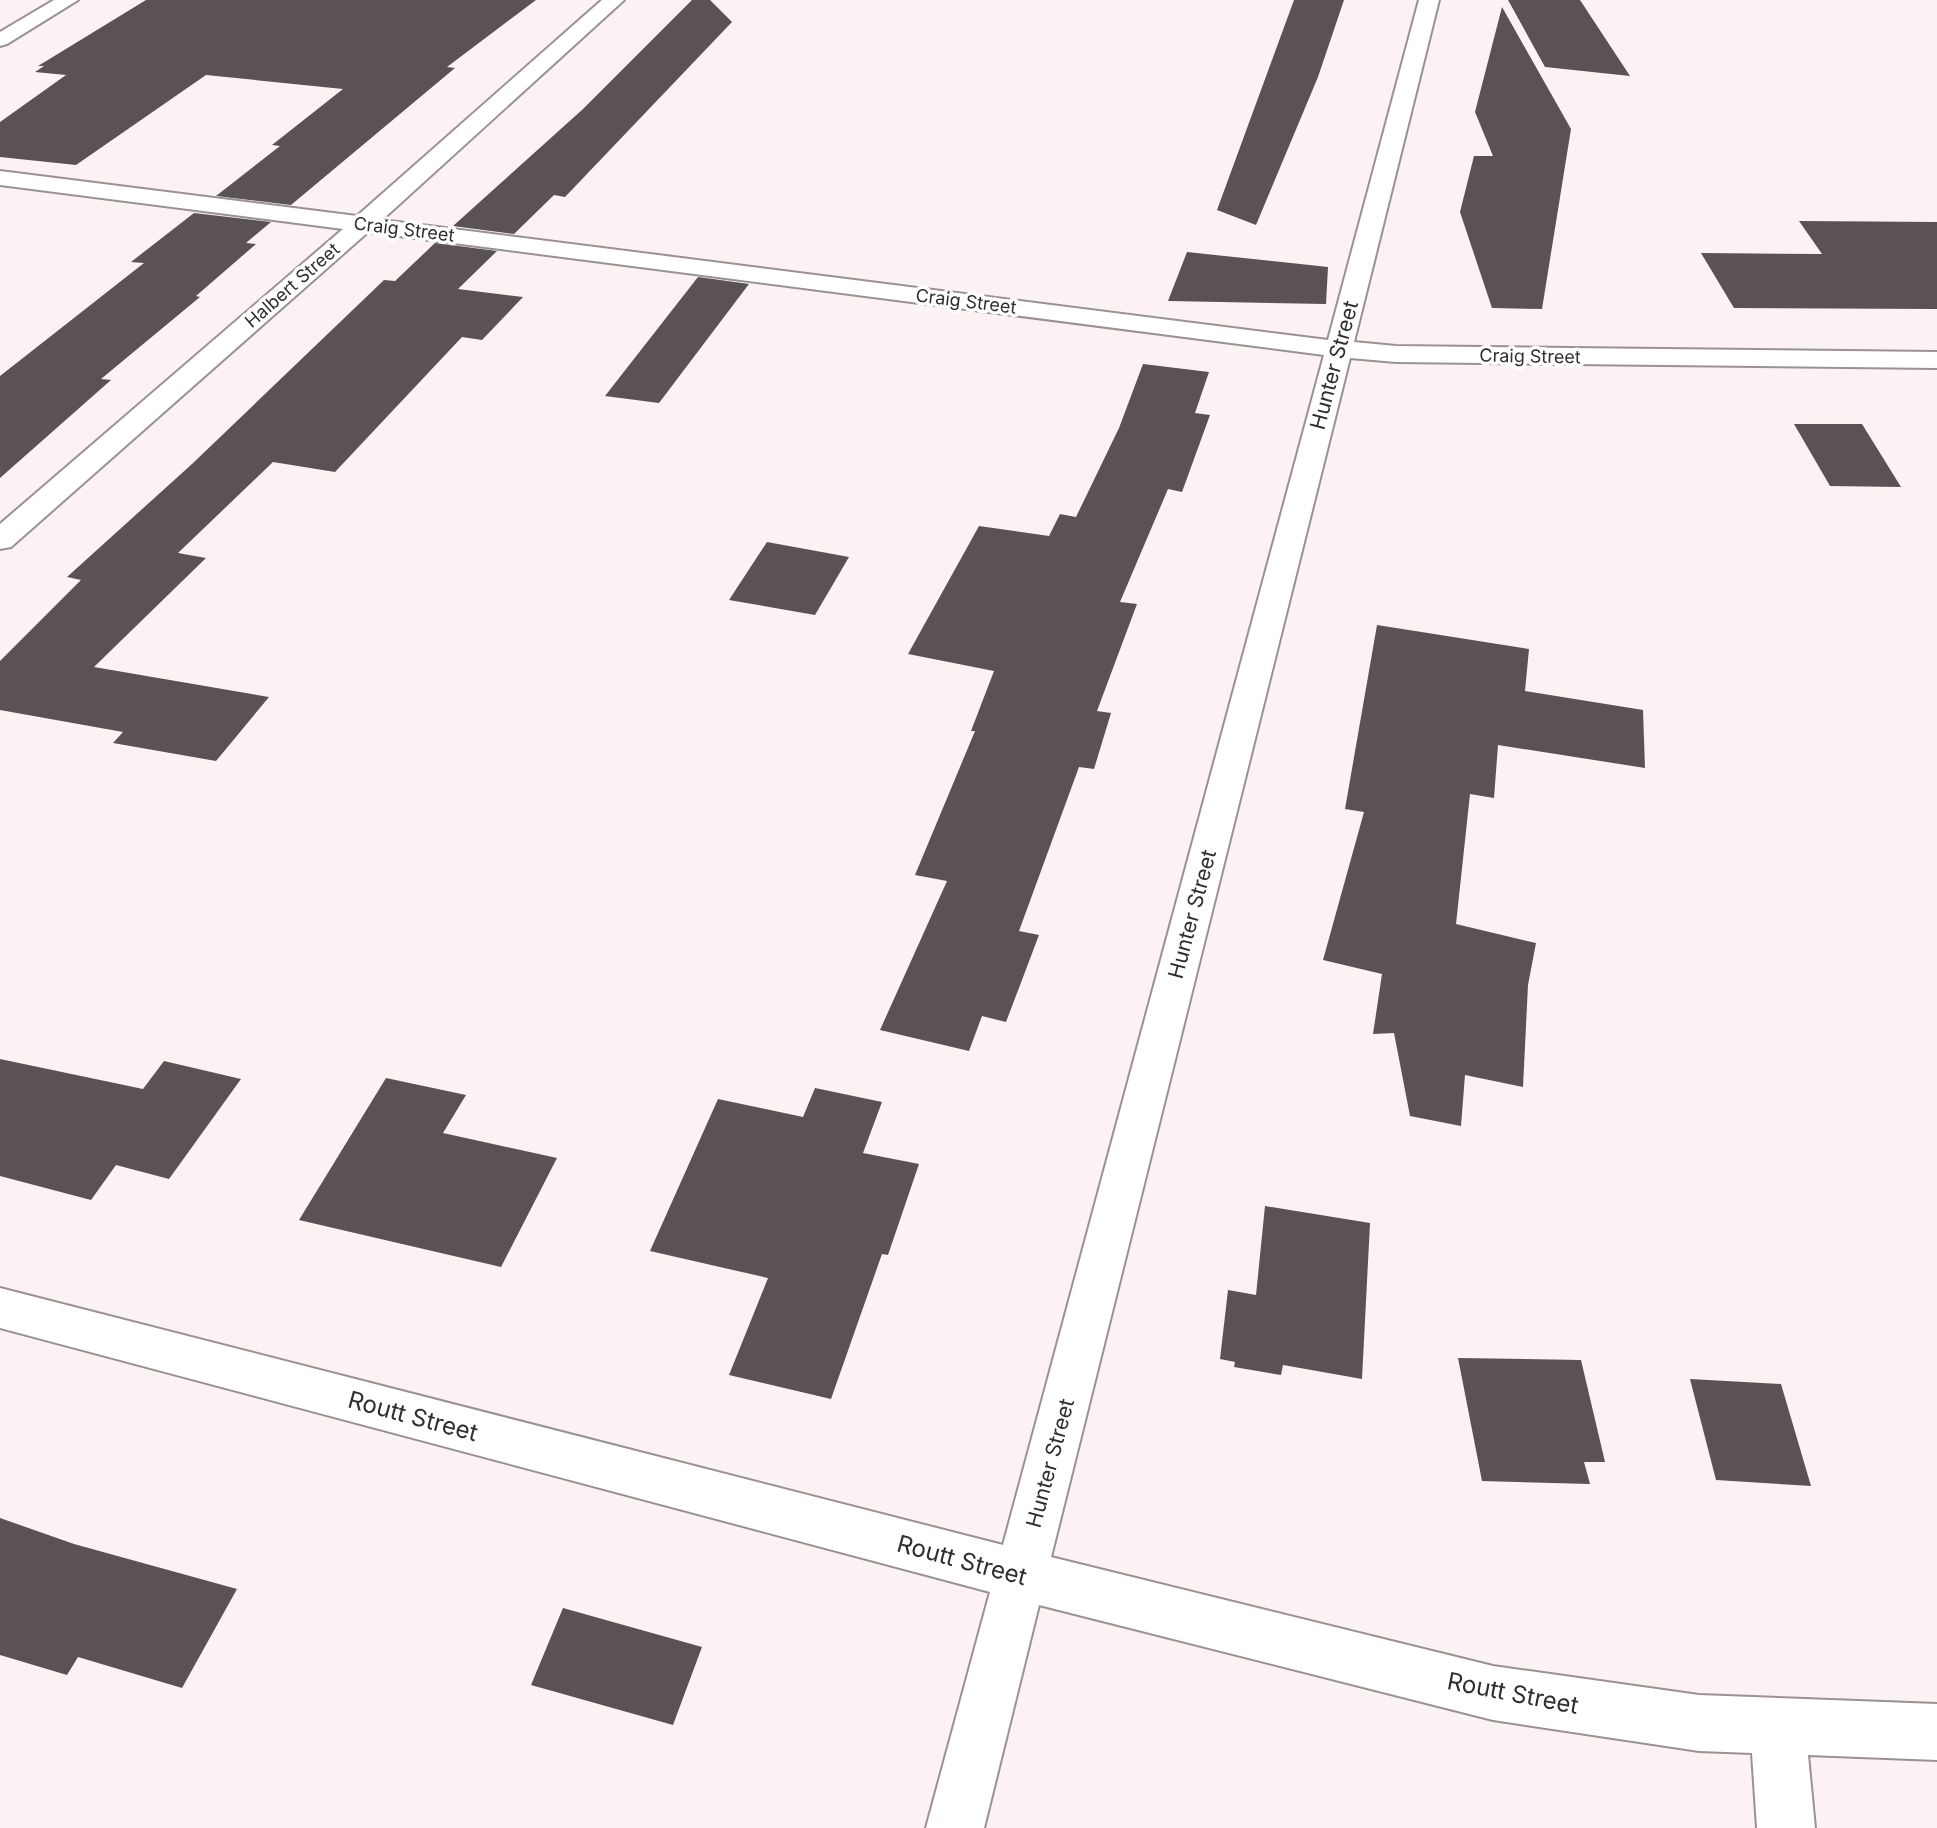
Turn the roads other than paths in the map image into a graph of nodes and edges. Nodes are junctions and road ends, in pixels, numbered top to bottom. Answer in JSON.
{"nodes":[{"id":1,"x":68,"y":0,"type":"edge"},
{"id":2,"x":614,"y":0,"type":"edge"},
{"id":3,"x":1429,"y":0,"type":"edge"},
{"id":4,"x":0,"y":40,"type":"edge"},
{"id":5,"x":0,"y":178,"type":"edge"},
{"id":6,"x":363,"y":224,"type":"junction"},
{"id":7,"x":1339,"y":349,"type":"junction"},
{"id":8,"x":1937,"y":360,"type":"edge"},
{"id":9,"x":0,"y":540,"type":"edge"},
{"id":10,"x":0,"y":1308,"type":"edge"},
{"id":11,"x":1021,"y":1575,"type":"junction"},
{"id":12,"x":1778,"y":1726,"type":"junction"},
{"id":13,"x":1937,"y":1732,"type":"edge"},
{"id":14,"x":955,"y":1828,"type":"edge"},
{"id":15,"x":1786,"y":1828,"type":"edge"}],
"edges":[{"from":1,"to":4,"type":"street"},
{"from":2,"to":6,"type":"street","name":"Halbert Street"},
{"from":3,"to":7,"type":"street","name":"Hunter Street"},
{"from":5,"to":6,"type":"street","name":"Craig Street"},
{"from":6,"to":7,"type":"street","name":"Craig Street"},
{"from":6,"to":9,"type":"street","name":"Halbert Street"},
{"from":7,"to":8,"type":"street","name":"Craig Street"},
{"from":7,"to":11,"type":"street","name":"Hunter Street"},
{"from":10,"to":11,"type":"street","name":"Routt Street"},
{"from":11,"to":12,"type":"street","name":"Routt Street"},
{"from":11,"to":14,"type":"street","name":"Hunter Street"},
{"from":12,"to":13,"type":"street","name":"Routt Street"},
{"from":12,"to":15,"type":"street"}]}
